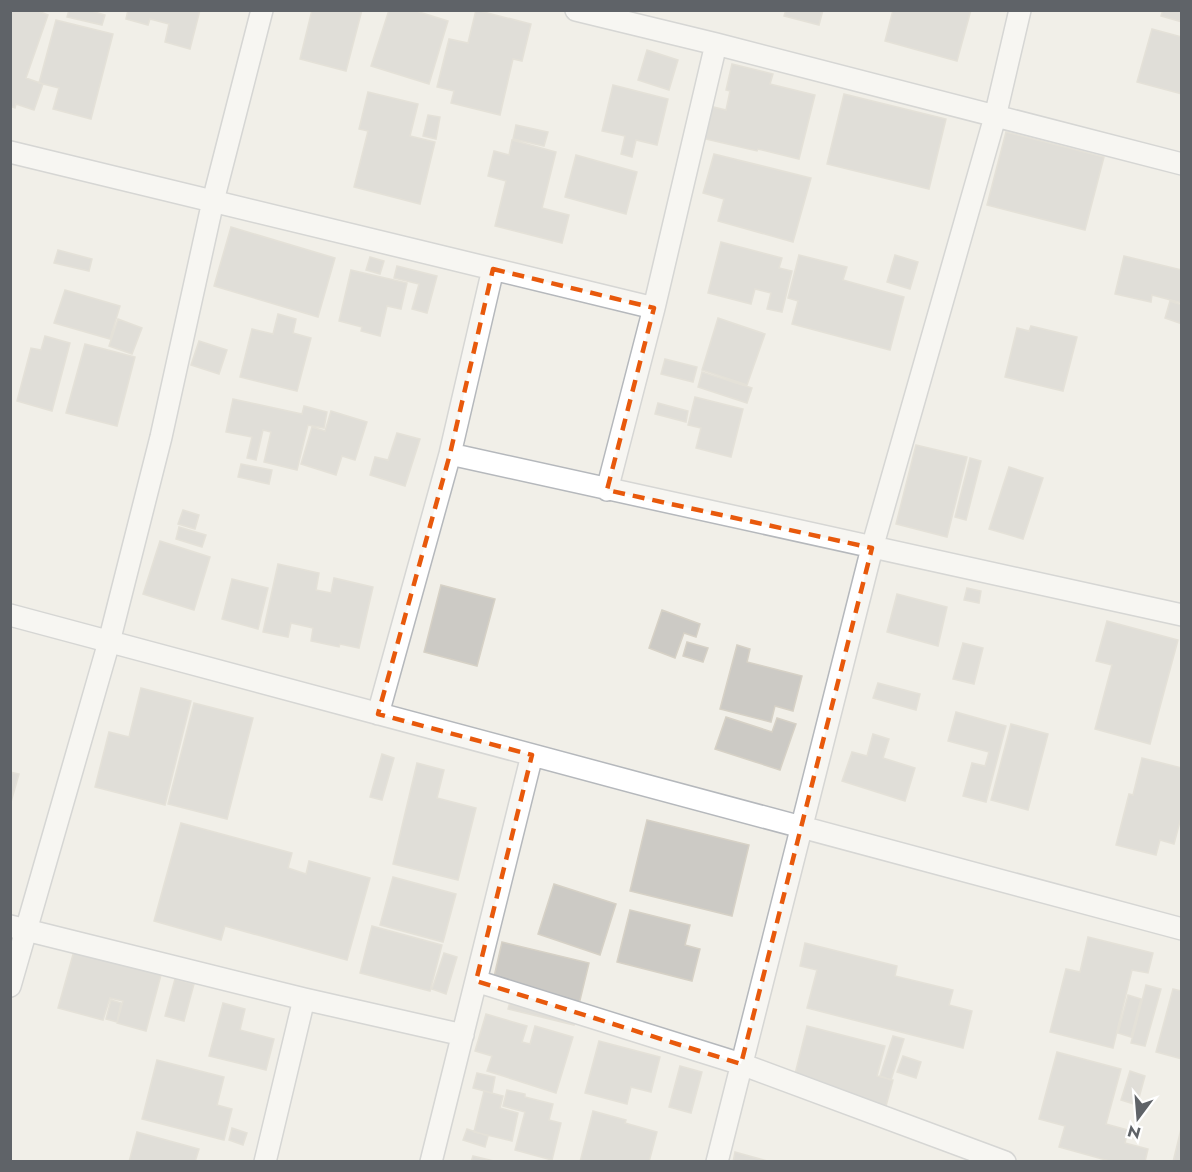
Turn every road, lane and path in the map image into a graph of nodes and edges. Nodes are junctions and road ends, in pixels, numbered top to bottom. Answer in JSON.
{"nodes":[{"id":1,"x":262,"y":10,"type":"edge"},
{"id":2,"x":576,"y":10,"type":"edge"},
{"id":3,"x":1020,"y":10,"type":"edge"},
{"id":4,"x":716,"y":44,"type":"junction"},
{"id":5,"x":995,"y":117,"type":"junction"},
{"id":6,"x":10,"y":152,"type":"edge"},
{"id":7,"x":1182,"y":164,"type":"edge"},
{"id":8,"x":213,"y":201,"type":"junction"},
{"id":9,"x":493,"y":269,"type":"junction"},
{"id":10,"x":654,"y":308,"type":"junction"},
{"id":11,"x":450,"y":454,"type":"junction"},
{"id":12,"x":608,"y":490,"type":"junction"},
{"id":13,"x":872,"y":548,"type":"junction"},
{"id":14,"x":10,"y":615,"type":"edge"},
{"id":15,"x":1182,"y":615,"type":"edge"},
{"id":16,"x":109,"y":642,"type":"junction"},
{"id":17,"x":378,"y":714,"type":"junction"},
{"id":18,"x":532,"y":754,"type":"junction"},
{"id":19,"x":801,"y":826,"type":"junction"},
{"id":20,"x":18,"y":928,"type":"edge"},
{"id":21,"x":1182,"y":929,"type":"edge"},
{"id":22,"x":476,"y":981,"type":"junction"},
{"id":23,"x":10,"y":986,"type":"edge"},
{"id":24,"x":304,"y":999,"type":"junction"},
{"id":25,"x":463,"y":1035,"type":"junction"},
{"id":26,"x":741,"y":1064,"type":"junction"},
{"id":27,"x":265,"y":1161,"type":"edge"},
{"id":28,"x":431,"y":1161,"type":"edge"},
{"id":29,"x":717,"y":1161,"type":"edge"},
{"id":30,"x":1005,"y":1161,"type":"edge"}],
"edges":[{"from":1,"to":8,"type":"street"},
{"from":2,"to":4,"type":"street"},
{"from":3,"to":5,"type":"street"},
{"from":4,"to":5,"type":"street"},
{"from":4,"to":10,"type":"street"},
{"from":5,"to":7,"type":"street"},
{"from":5,"to":13,"type":"street"},
{"from":6,"to":8,"type":"street"},
{"from":8,"to":9,"type":"street"},
{"from":8,"to":16,"type":"street"},
{"from":9,"to":10,"type":"street"},
{"from":9,"to":11,"type":"street"},
{"from":10,"to":12,"type":"street"},
{"from":11,"to":12,"type":"street"},
{"from":11,"to":17,"type":"street"},
{"from":12,"to":13,"type":"street"},
{"from":13,"to":15,"type":"street"},
{"from":13,"to":19,"type":"street"},
{"from":14,"to":16,"type":"street"},
{"from":16,"to":17,"type":"street"},
{"from":16,"to":20,"type":"street"},
{"from":17,"to":18,"type":"street"},
{"from":18,"to":19,"type":"street"},
{"from":18,"to":22,"type":"street"},
{"from":19,"to":21,"type":"street"},
{"from":19,"to":26,"type":"street"},
{"from":20,"to":23,"type":"street"},
{"from":20,"to":24,"type":"street"},
{"from":22,"to":25,"type":"street"},
{"from":22,"to":26,"type":"street"},
{"from":24,"to":25,"type":"street"},
{"from":24,"to":27,"type":"street"},
{"from":25,"to":28,"type":"street"},
{"from":26,"to":29,"type":"street"},
{"from":26,"to":30,"type":"street"}]}
